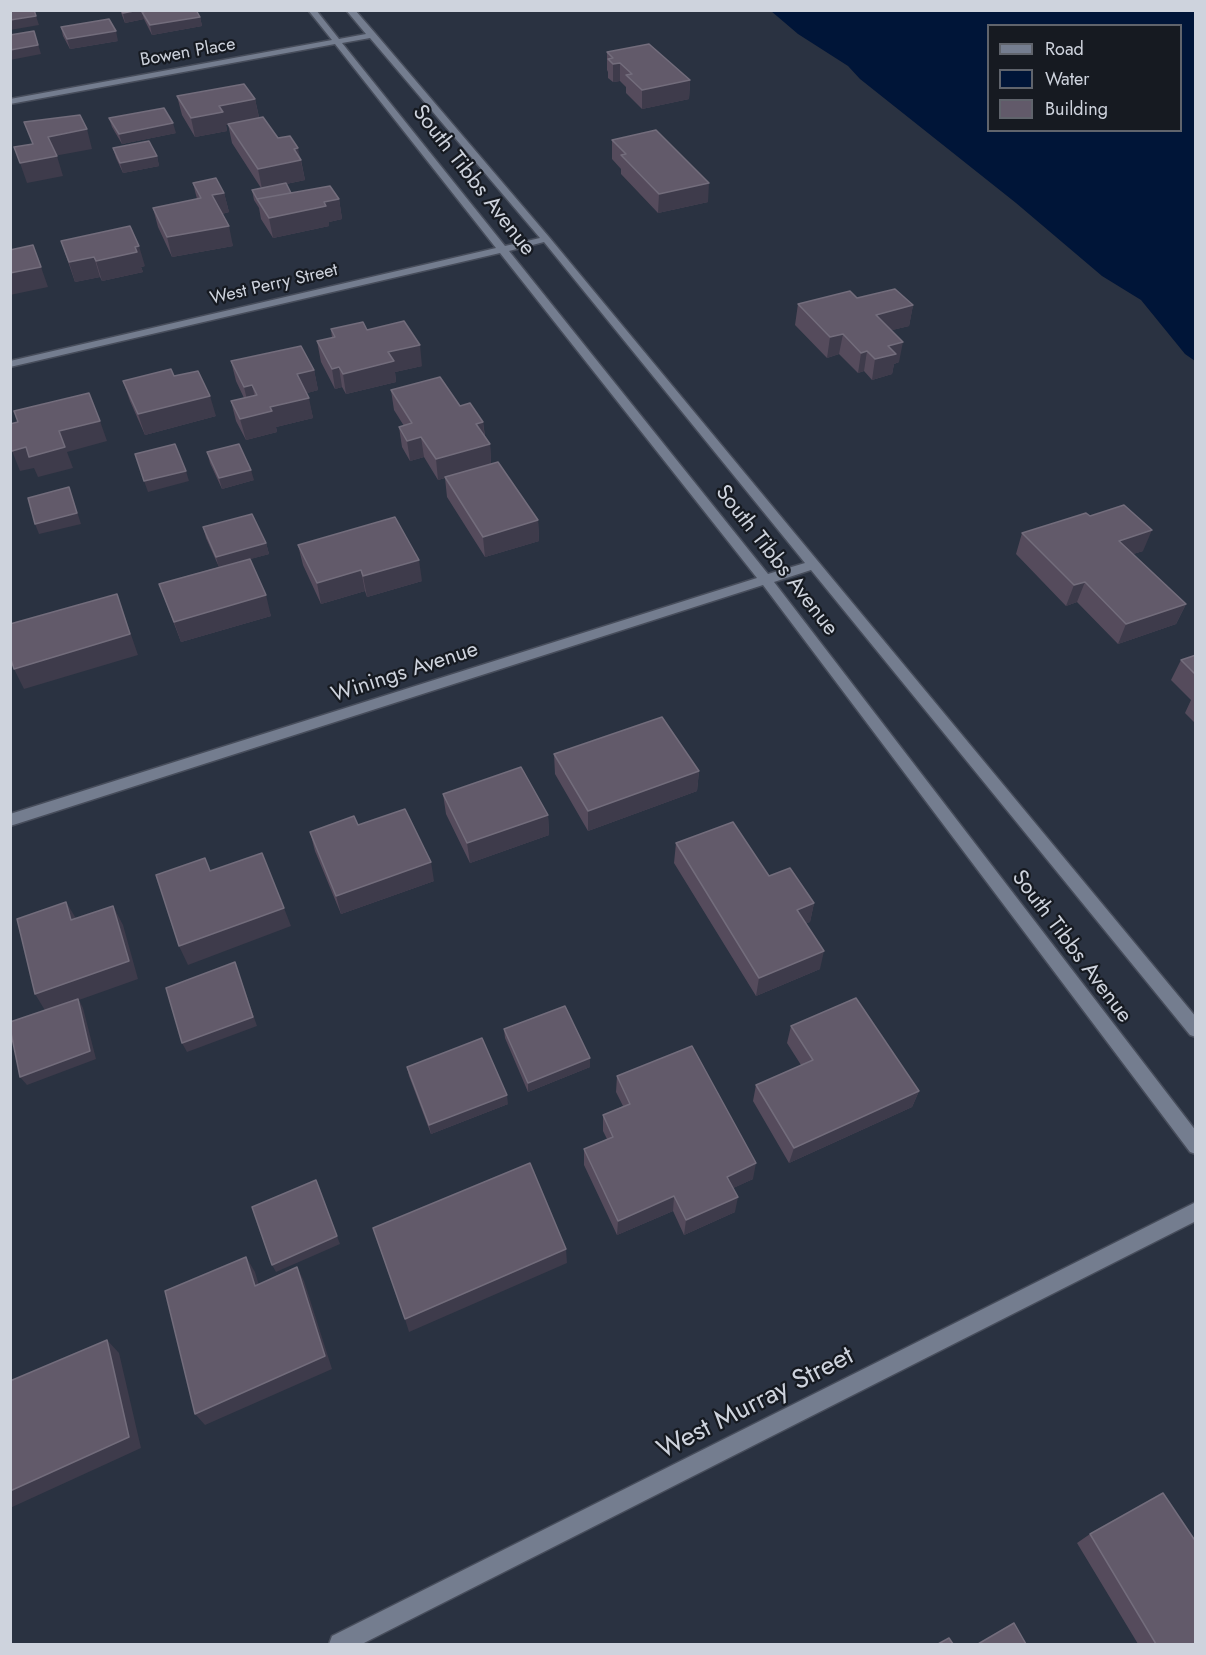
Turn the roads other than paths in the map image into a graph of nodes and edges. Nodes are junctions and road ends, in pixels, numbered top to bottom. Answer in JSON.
{"nodes":[{"id":1,"x":312,"y":10,"type":"edge"},
{"id":2,"x":350,"y":10,"type":"edge"},
{"id":3,"x":372,"y":36,"type":"junction"},
{"id":4,"x":337,"y":42,"type":"junction"},
{"id":5,"x":10,"y":102,"type":"edge"},
{"id":6,"x":546,"y":239,"type":"junction"},
{"id":7,"x":501,"y":250,"type":"junction"},
{"id":8,"x":10,"y":364,"type":"edge"},
{"id":9,"x":812,"y":565,"type":"junction"},
{"id":10,"x":766,"y":580,"type":"junction"},
{"id":11,"x":10,"y":820,"type":"edge"},
{"id":12,"x":1196,"y":1030,"type":"edge"},
{"id":13,"x":1196,"y":1146,"type":"edge"},
{"id":14,"x":1196,"y":1211,"type":"edge"},
{"id":15,"x":340,"y":1644,"type":"edge"}],
"edges":[{"from":1,"to":4,"type":"street","name":"South Tibbs Avenue"},
{"from":2,"to":3,"type":"street","name":"South Tibbs Avenue"},
{"from":3,"to":4,"type":"street","name":"Bowen Place"},
{"from":3,"to":6,"type":"street","name":"South Tibbs Avenue"},
{"from":4,"to":5,"type":"street","name":"Bowen Place"},
{"from":4,"to":7,"type":"street","name":"South Tibbs Avenue"},
{"from":6,"to":7,"type":"street","name":"West Perry Street"},
{"from":6,"to":9,"type":"street","name":"South Tibbs Avenue"},
{"from":7,"to":8,"type":"street","name":"West Perry Street"},
{"from":7,"to":10,"type":"street","name":"South Tibbs Avenue"},
{"from":9,"to":10,"type":"street","name":"Winings Avenue"},
{"from":9,"to":12,"type":"street","name":"South Tibbs Avenue"},
{"from":10,"to":11,"type":"street","name":"Winings Avenue"},
{"from":10,"to":13,"type":"street","name":"South Tibbs Avenue"},
{"from":14,"to":15,"type":"street","name":"West Murray Street"}]}
